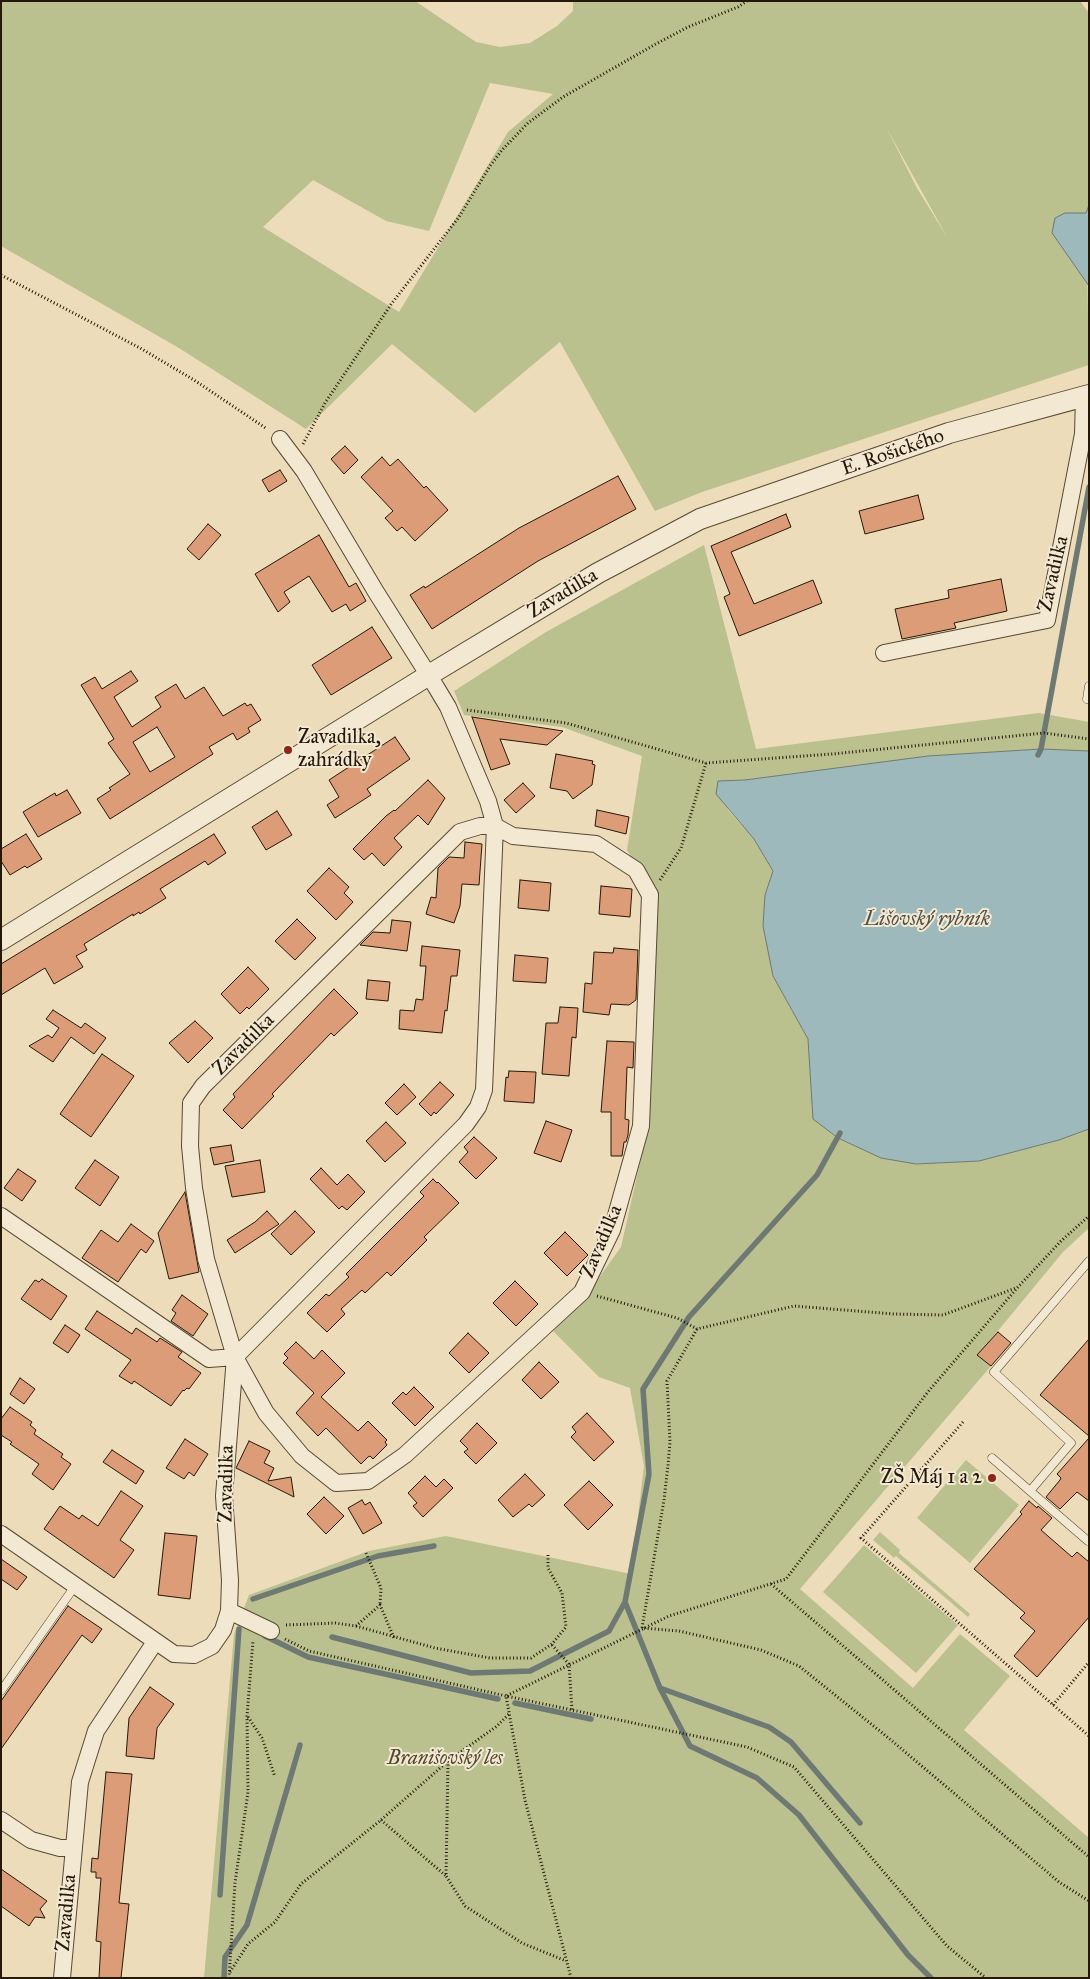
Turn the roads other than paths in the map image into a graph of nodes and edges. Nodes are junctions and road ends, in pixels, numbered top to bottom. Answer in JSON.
{"nodes":[{"id":1,"x":1086,"y":396,"type":"edge"},
{"id":2,"x":280,"y":439,"type":"road end"},
{"id":3,"x":700,"y":518,"type":"joint"},
{"id":4,"x":884,"y":653,"type":"dead end"},
{"id":5,"x":429,"y":675,"type":"junction"},
{"id":6,"x":1089,"y":686,"type":"edge"},
{"id":7,"x":1089,"y":699,"type":"edge"},
{"id":8,"x":495,"y":826,"type":"junction"},
{"id":9,"x":1,"y":940,"type":"edge"},
{"id":10,"x":1,"y":1216,"type":"edge"},
{"id":11,"x":1089,"y":1261,"type":"edge"},
{"id":12,"x":236,"y":1357,"type":"junction"},
{"id":13,"x":992,"y":1458,"type":"dead end"},
{"id":14,"x":1030,"y":1491,"type":"junction"},
{"id":15,"x":1,"y":1534,"type":"edge"},
{"id":16,"x":1088,"y":1541,"type":"edge"},
{"id":17,"x":75,"y":1586,"type":"junction"},
{"id":18,"x":230,"y":1611,"type":"junction"},
{"id":19,"x":262,"y":1627,"type":"road end"},
{"id":20,"x":155,"y":1642,"type":"junction"},
{"id":21,"x":1,"y":1691,"type":"edge"},
{"id":22,"x":1,"y":1820,"type":"edge"},
{"id":23,"x":73,"y":1848,"type":"junction"},
{"id":24,"x":62,"y":1978,"type":"edge"}],
"edges":[{"from":1,"to":3,"type":"street","name":"E. Rošického"},
{"from":1,"to":4,"type":"street","name":"Zavadilka"},
{"from":2,"to":5,"type":"street"},
{"from":3,"to":5,"type":"street","name":"Zavadilka"},
{"from":5,"to":8,"type":"street"},
{"from":5,"to":9,"type":"street","name":"Zavadilka"},
{"from":6,"to":7,"type":"lane"},
{"from":8,"to":12,"type":"street"},
{"from":8,"to":12,"type":"street","name":"Zavadilka"},
{"from":8,"to":12,"type":"street","name":"Zavadilka"},
{"from":10,"to":12,"type":"street"},
{"from":11,"to":14,"type":"lane"},
{"from":12,"to":18,"type":"street","name":"Zavadilka"},
{"from":13,"to":14,"type":"lane"},
{"from":14,"to":16,"type":"lane"},
{"from":15,"to":17,"type":"street","name":"Zavadilka"},
{"from":17,"to":20,"type":"street","name":"Zavadilka"},
{"from":17,"to":21,"type":"lane"},
{"from":18,"to":19,"type":"street"},
{"from":18,"to":20,"type":"street","name":"Zavadilka"},
{"from":20,"to":23,"type":"street","name":"Zavadilka"},
{"from":22,"to":23,"type":"street","name":"Zavadilka"},
{"from":23,"to":24,"type":"street","name":"Zavadilka"}]}
